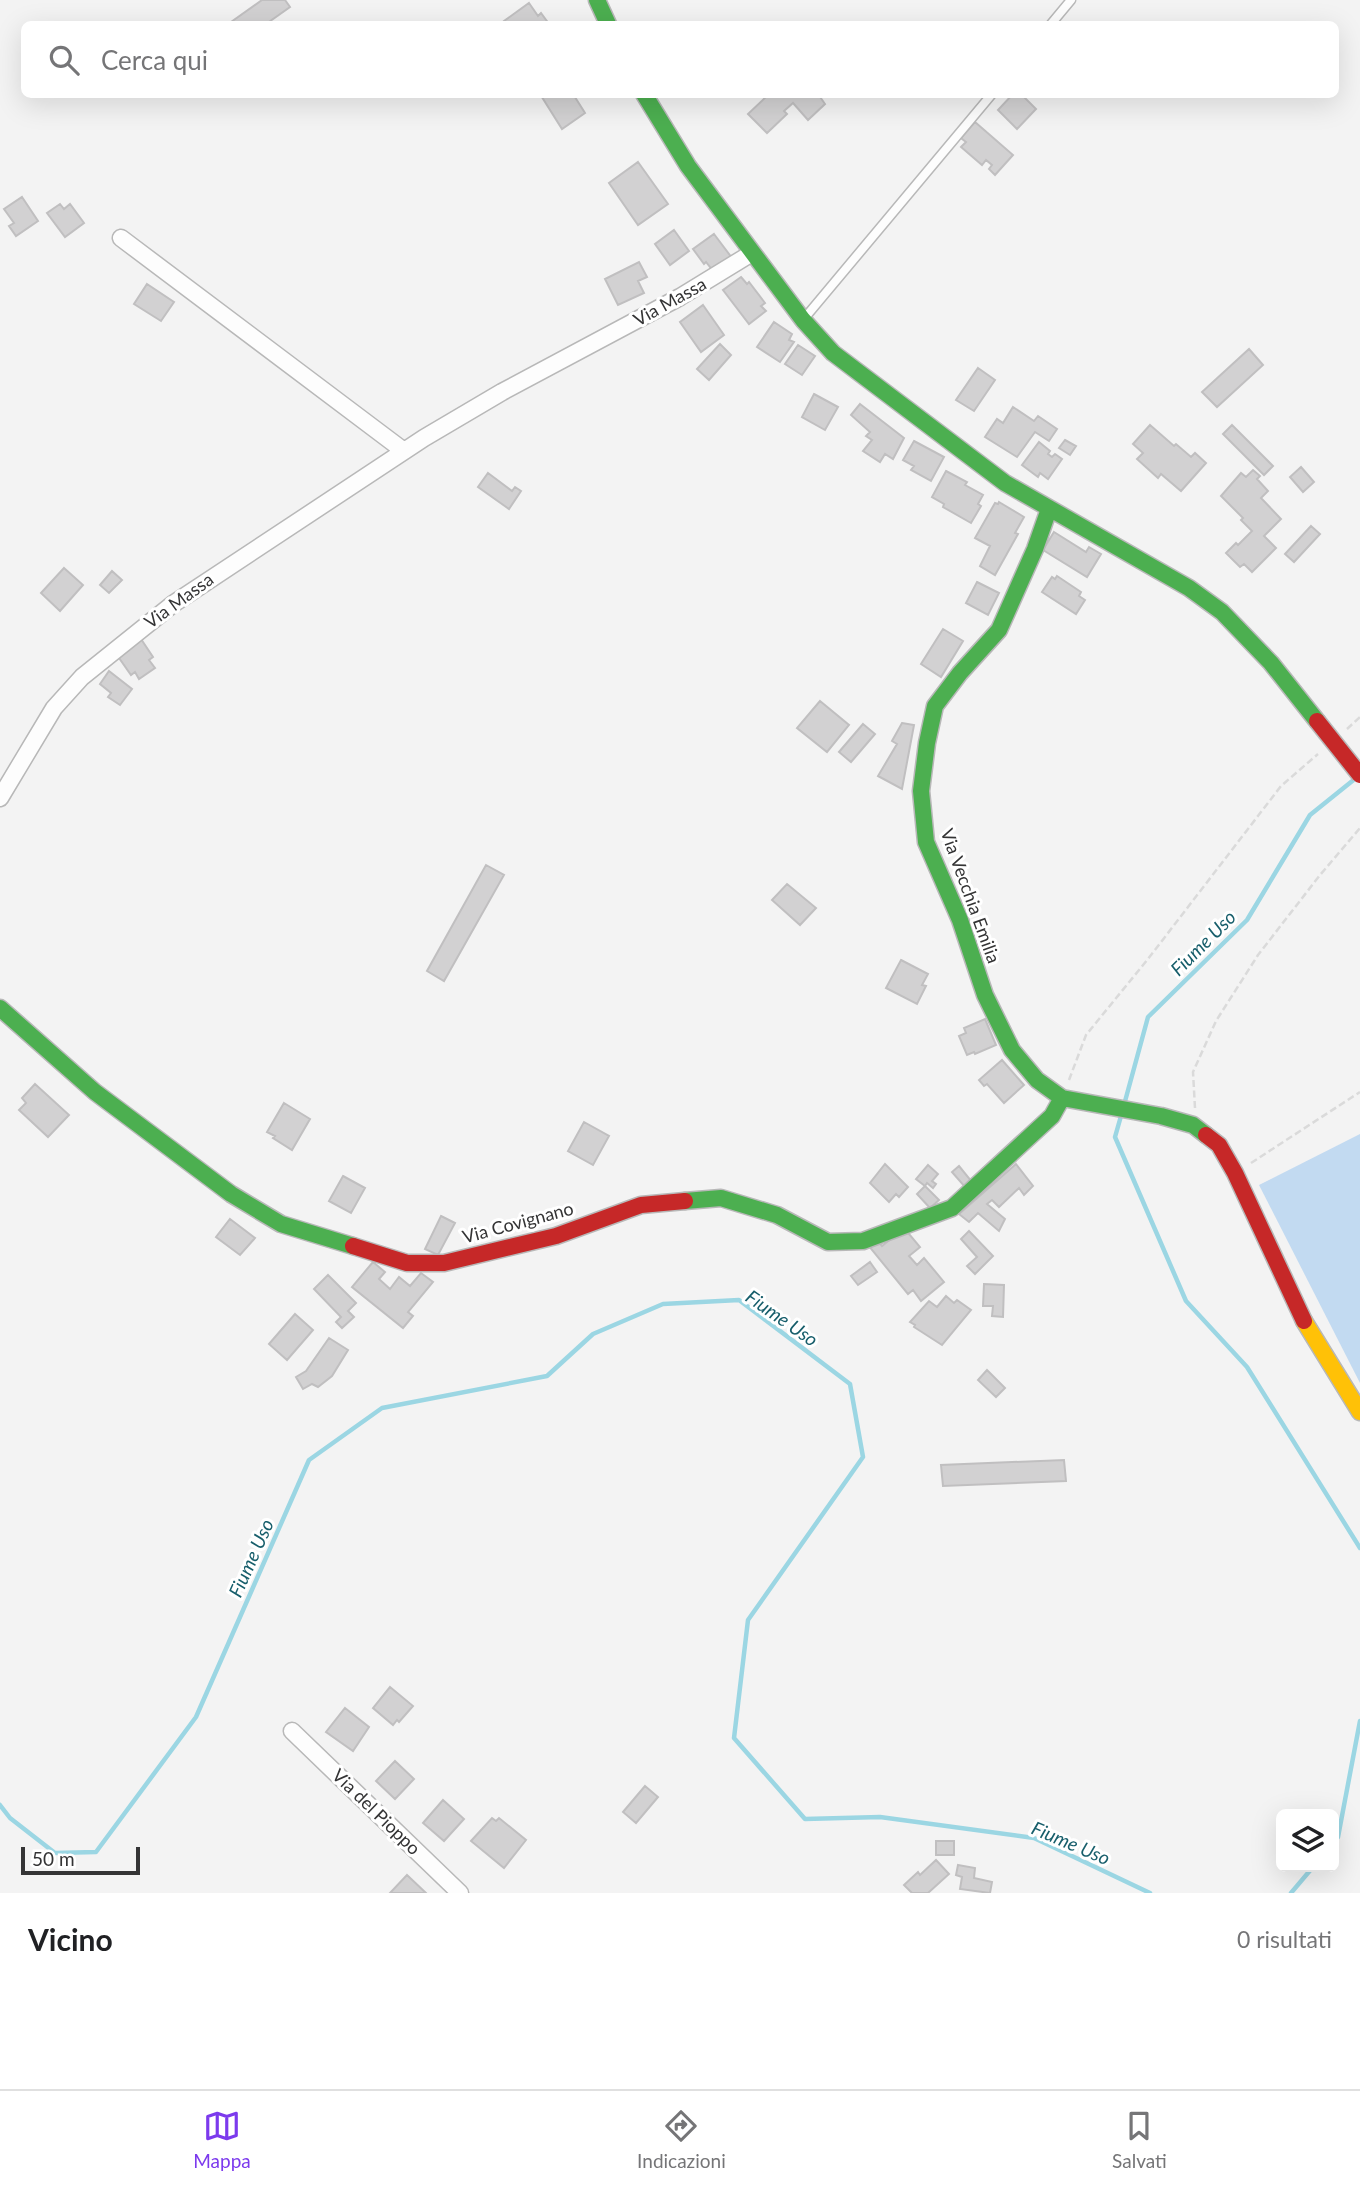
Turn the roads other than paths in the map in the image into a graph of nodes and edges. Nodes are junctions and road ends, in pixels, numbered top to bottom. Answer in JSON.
{"nodes":[{"id":1,"x":597,"y":0,"type":"edge"},
{"id":2,"x":1071,"y":0,"type":"edge"},
{"id":3,"x":607,"y":21,"type":"edge"},
{"id":4,"x":1054,"y":21,"type":"edge"},
{"id":5,"x":646,"y":98,"type":"edge"},
{"id":6,"x":989,"y":98,"type":"edge"},
{"id":7,"x":121,"y":238,"type":"dead end"},
{"id":8,"x":752,"y":253,"type":"junction"},
{"id":9,"x":803,"y":320,"type":"junction"},
{"id":10,"x":404,"y":451,"type":"junction"},
{"id":11,"x":1049,"y":509,"type":"junction"},
{"id":12,"x":1360,"y":775,"type":"edge"},
{"id":13,"x":0,"y":798,"type":"edge"},
{"id":14,"x":0,"y":1008,"type":"edge"},
{"id":15,"x":1062,"y":1098,"type":"junction"},
{"id":16,"x":1360,"y":1412,"type":"edge"},
{"id":17,"x":292,"y":1731,"type":"dead end"},
{"id":18,"x":460,"y":1893,"type":"edge"}],
"edges":[{"from":1,"to":3,"type":"street"},
{"from":2,"to":4,"type":"lane"},
{"from":5,"to":8,"type":"street"},
{"from":6,"to":9,"type":"lane"},
{"from":7,"to":10,"type":"street"},
{"from":8,"to":9,"type":"street"},
{"from":8,"to":10,"type":"street","name":"Via Massa"},
{"from":9,"to":11,"type":"street"},
{"from":10,"to":13,"type":"street","name":"Via Massa"},
{"from":11,"to":12,"type":"street","bridge":true},
{"from":11,"to":15,"type":"street","name":"Via Vecchia Emilia"},
{"from":14,"to":15,"type":"street","name":"Via Covignano"},
{"from":15,"to":16,"type":"street","name":"Via Vecchia Emilia"},
{"from":17,"to":18,"type":"street","name":"Via del Pioppo"}]}
